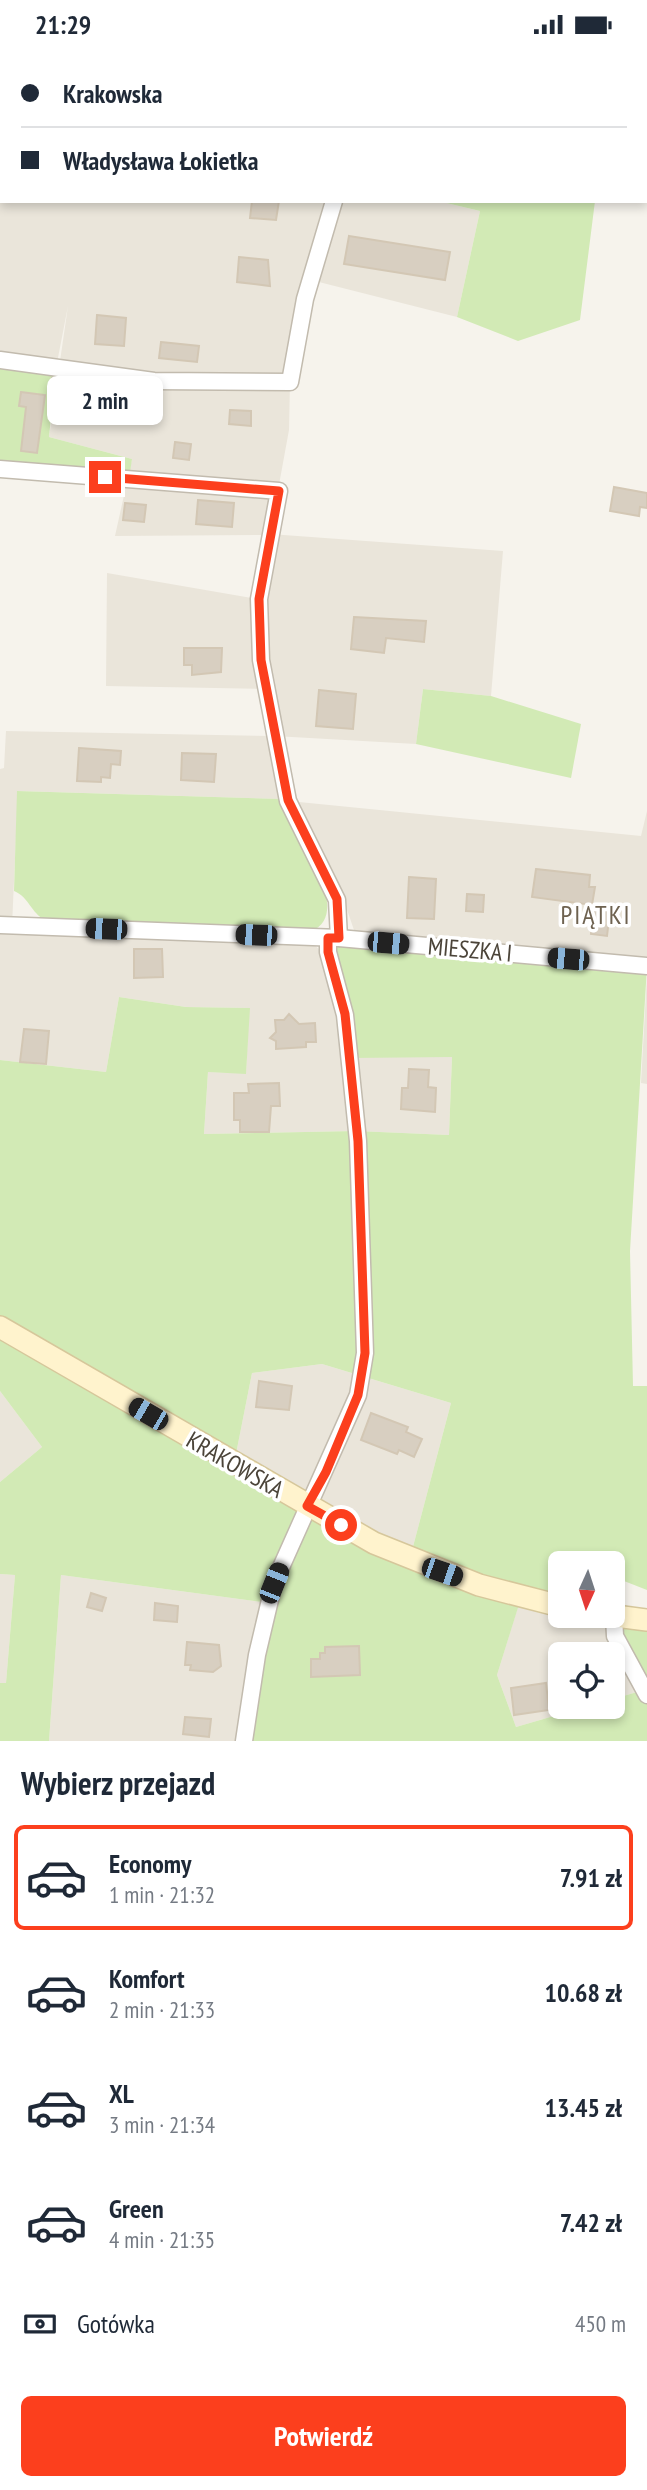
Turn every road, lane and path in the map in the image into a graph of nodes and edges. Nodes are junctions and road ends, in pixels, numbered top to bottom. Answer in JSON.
{"nodes":[{"id":1,"x":333,"y":203,"type":"edge"},
{"id":2,"x":0,"y":360,"type":"edge"},
{"id":3,"x":0,"y":468,"type":"edge"},
{"id":4,"x":0,"y":925,"type":"edge"},
{"id":5,"x":334,"y":938,"type":"junction"},
{"id":6,"x":647,"y":966,"type":"edge"},
{"id":7,"x":0,"y":1327,"type":"edge"},
{"id":8,"x":307,"y":1506,"type":"junction"},
{"id":9,"x":548,"y":1603,"type":"edge"},
{"id":10,"x":625,"y":1618,"type":"edge"},
{"id":11,"x":647,"y":1620,"type":"edge"},
{"id":12,"x":613,"y":1628,"type":"edge"},
{"id":13,"x":647,"y":1695,"type":"edge"},
{"id":14,"x":244,"y":1741,"type":"edge"}],
"edges":[{"from":1,"to":2,"type":"street"},
{"from":3,"to":5,"type":"street"},
{"from":4,"to":5,"type":"street","name":"MIESZKA I"},
{"from":5,"to":6,"type":"street","name":"MIESZKA I"},
{"from":5,"to":8,"type":"street"},
{"from":7,"to":8,"type":"main road","name":"KRAKOWSKA"},
{"from":8,"to":9,"type":"main road","name":"KRAKOWSKA"},
{"from":8,"to":14,"type":"street"},
{"from":10,"to":11,"type":"main road"},
{"from":12,"to":13,"type":"street"}]}
